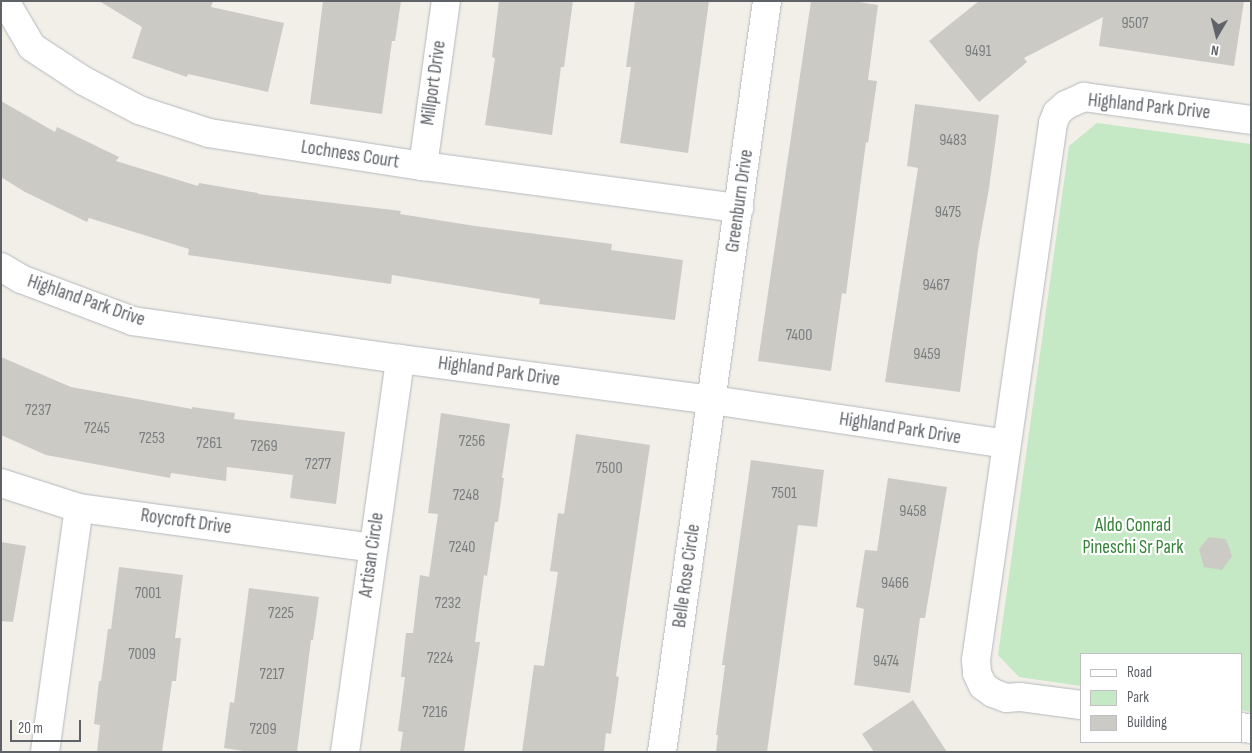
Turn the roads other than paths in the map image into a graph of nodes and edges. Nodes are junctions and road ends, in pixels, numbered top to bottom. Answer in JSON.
{"nodes":[{"id":1,"x":5,"y":1,"type":"edge"},
{"id":2,"x":446,"y":1,"type":"edge"},
{"id":3,"x":767,"y":1,"type":"edge"},
{"id":4,"x":1251,"y":120,"type":"edge"},
{"id":5,"x":423,"y":166,"type":"junction"},
{"id":6,"x":739,"y":208,"type":"junction"},
{"id":7,"x":1,"y":268,"type":"edge"},
{"id":8,"x":400,"y":359,"type":"junction"},
{"id":9,"x":712,"y":400,"type":"junction"},
{"id":10,"x":1006,"y":444,"type":"junction"},
{"id":11,"x":1,"y":483,"type":"edge"},
{"id":12,"x":79,"y":508,"type":"junction"},
{"id":13,"x":373,"y":548,"type":"junction"},
{"id":14,"x":1080,"y":705,"type":"edge"},
{"id":15,"x":45,"y":752,"type":"edge"},
{"id":16,"x":345,"y":752,"type":"edge"},
{"id":17,"x":662,"y":752,"type":"edge"}],
"edges":[{"from":1,"to":5,"type":"street","name":"Lochness Court"},
{"from":2,"to":5,"type":"street","name":"Millport Drive"},
{"from":3,"to":6,"type":"street","name":"Greenburn Drive"},
{"from":4,"to":10,"type":"street","name":"Highland Park Drive"},
{"from":5,"to":6,"type":"street","name":"Lochness Court"},
{"from":6,"to":9,"type":"street","name":"Greenburn Drive"},
{"from":7,"to":8,"type":"street","name":"Highland Park Drive"},
{"from":8,"to":9,"type":"street","name":"Highland Park Drive"},
{"from":8,"to":13,"type":"street","name":"Artisan Circle"},
{"from":9,"to":10,"type":"street","name":"Highland Park Drive"},
{"from":9,"to":17,"type":"street","name":"Belle Rose Circle"},
{"from":10,"to":14,"type":"street","name":"Highland Park Drive"},
{"from":11,"to":12,"type":"street","name":"Roycroft Drive"},
{"from":12,"to":13,"type":"street","name":"Roycroft Drive"},
{"from":12,"to":15,"type":"street"},
{"from":13,"to":16,"type":"street","name":"Artisan Circle"}]}
